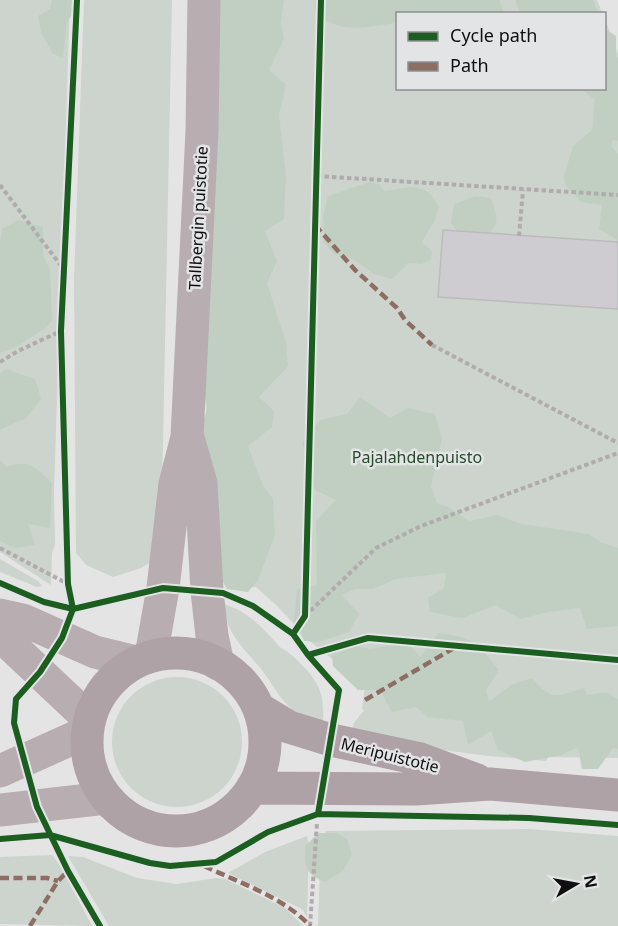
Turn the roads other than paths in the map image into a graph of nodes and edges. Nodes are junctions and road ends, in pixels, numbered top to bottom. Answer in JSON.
{"nodes":[{"id":1,"x":204,"y":0,"type":"edge"},
{"id":2,"x":187,"y":436,"type":"junction"},
{"id":3,"x":0,"y":615,"type":"edge"},
{"id":4,"x":0,"y":635,"type":"edge"},
{"id":5,"x":143,"y":659,"type":"junction"},
{"id":6,"x":218,"y":664,"type":"junction"},
{"id":7,"x":259,"y":709,"type":"junction"},
{"id":8,"x":88,"y":725,"type":"junction"},
{"id":9,"x":0,"y":771,"type":"edge"},
{"id":10,"x":490,"y":784,"type":"junction"},
{"id":11,"x":252,"y":788,"type":"junction"},
{"id":12,"x":618,"y":795,"type":"edge"},
{"id":13,"x":106,"y":798,"type":"junction"},
{"id":14,"x":0,"y":810,"type":"edge"}],
"edges":[{"from":1,"to":2,"type":"street","name":"Tallbergin puistotie"},
{"from":2,"to":5,"type":"street","name":"Tallbergin puistotie"},
{"from":2,"to":6,"type":"street","name":"Tallbergin puistotie"},
{"from":3,"to":5,"type":"street"},
{"from":4,"to":8,"type":"street"},
{"from":5,"to":6,"type":"main road"},
{"from":5,"to":8,"type":"main road"},
{"from":6,"to":7,"type":"main road"},
{"from":7,"to":10,"type":"main road","name":"Meripuistotie"},
{"from":7,"to":11,"type":"main road"},
{"from":8,"to":9,"type":"street"},
{"from":8,"to":13,"type":"main road"},
{"from":10,"to":11,"type":"main road","name":"Meripuistotie"},
{"from":10,"to":12,"type":"main road","name":"Meripuistotie"},
{"from":11,"to":13,"type":"main road"},
{"from":13,"to":14,"type":"street"}]}
